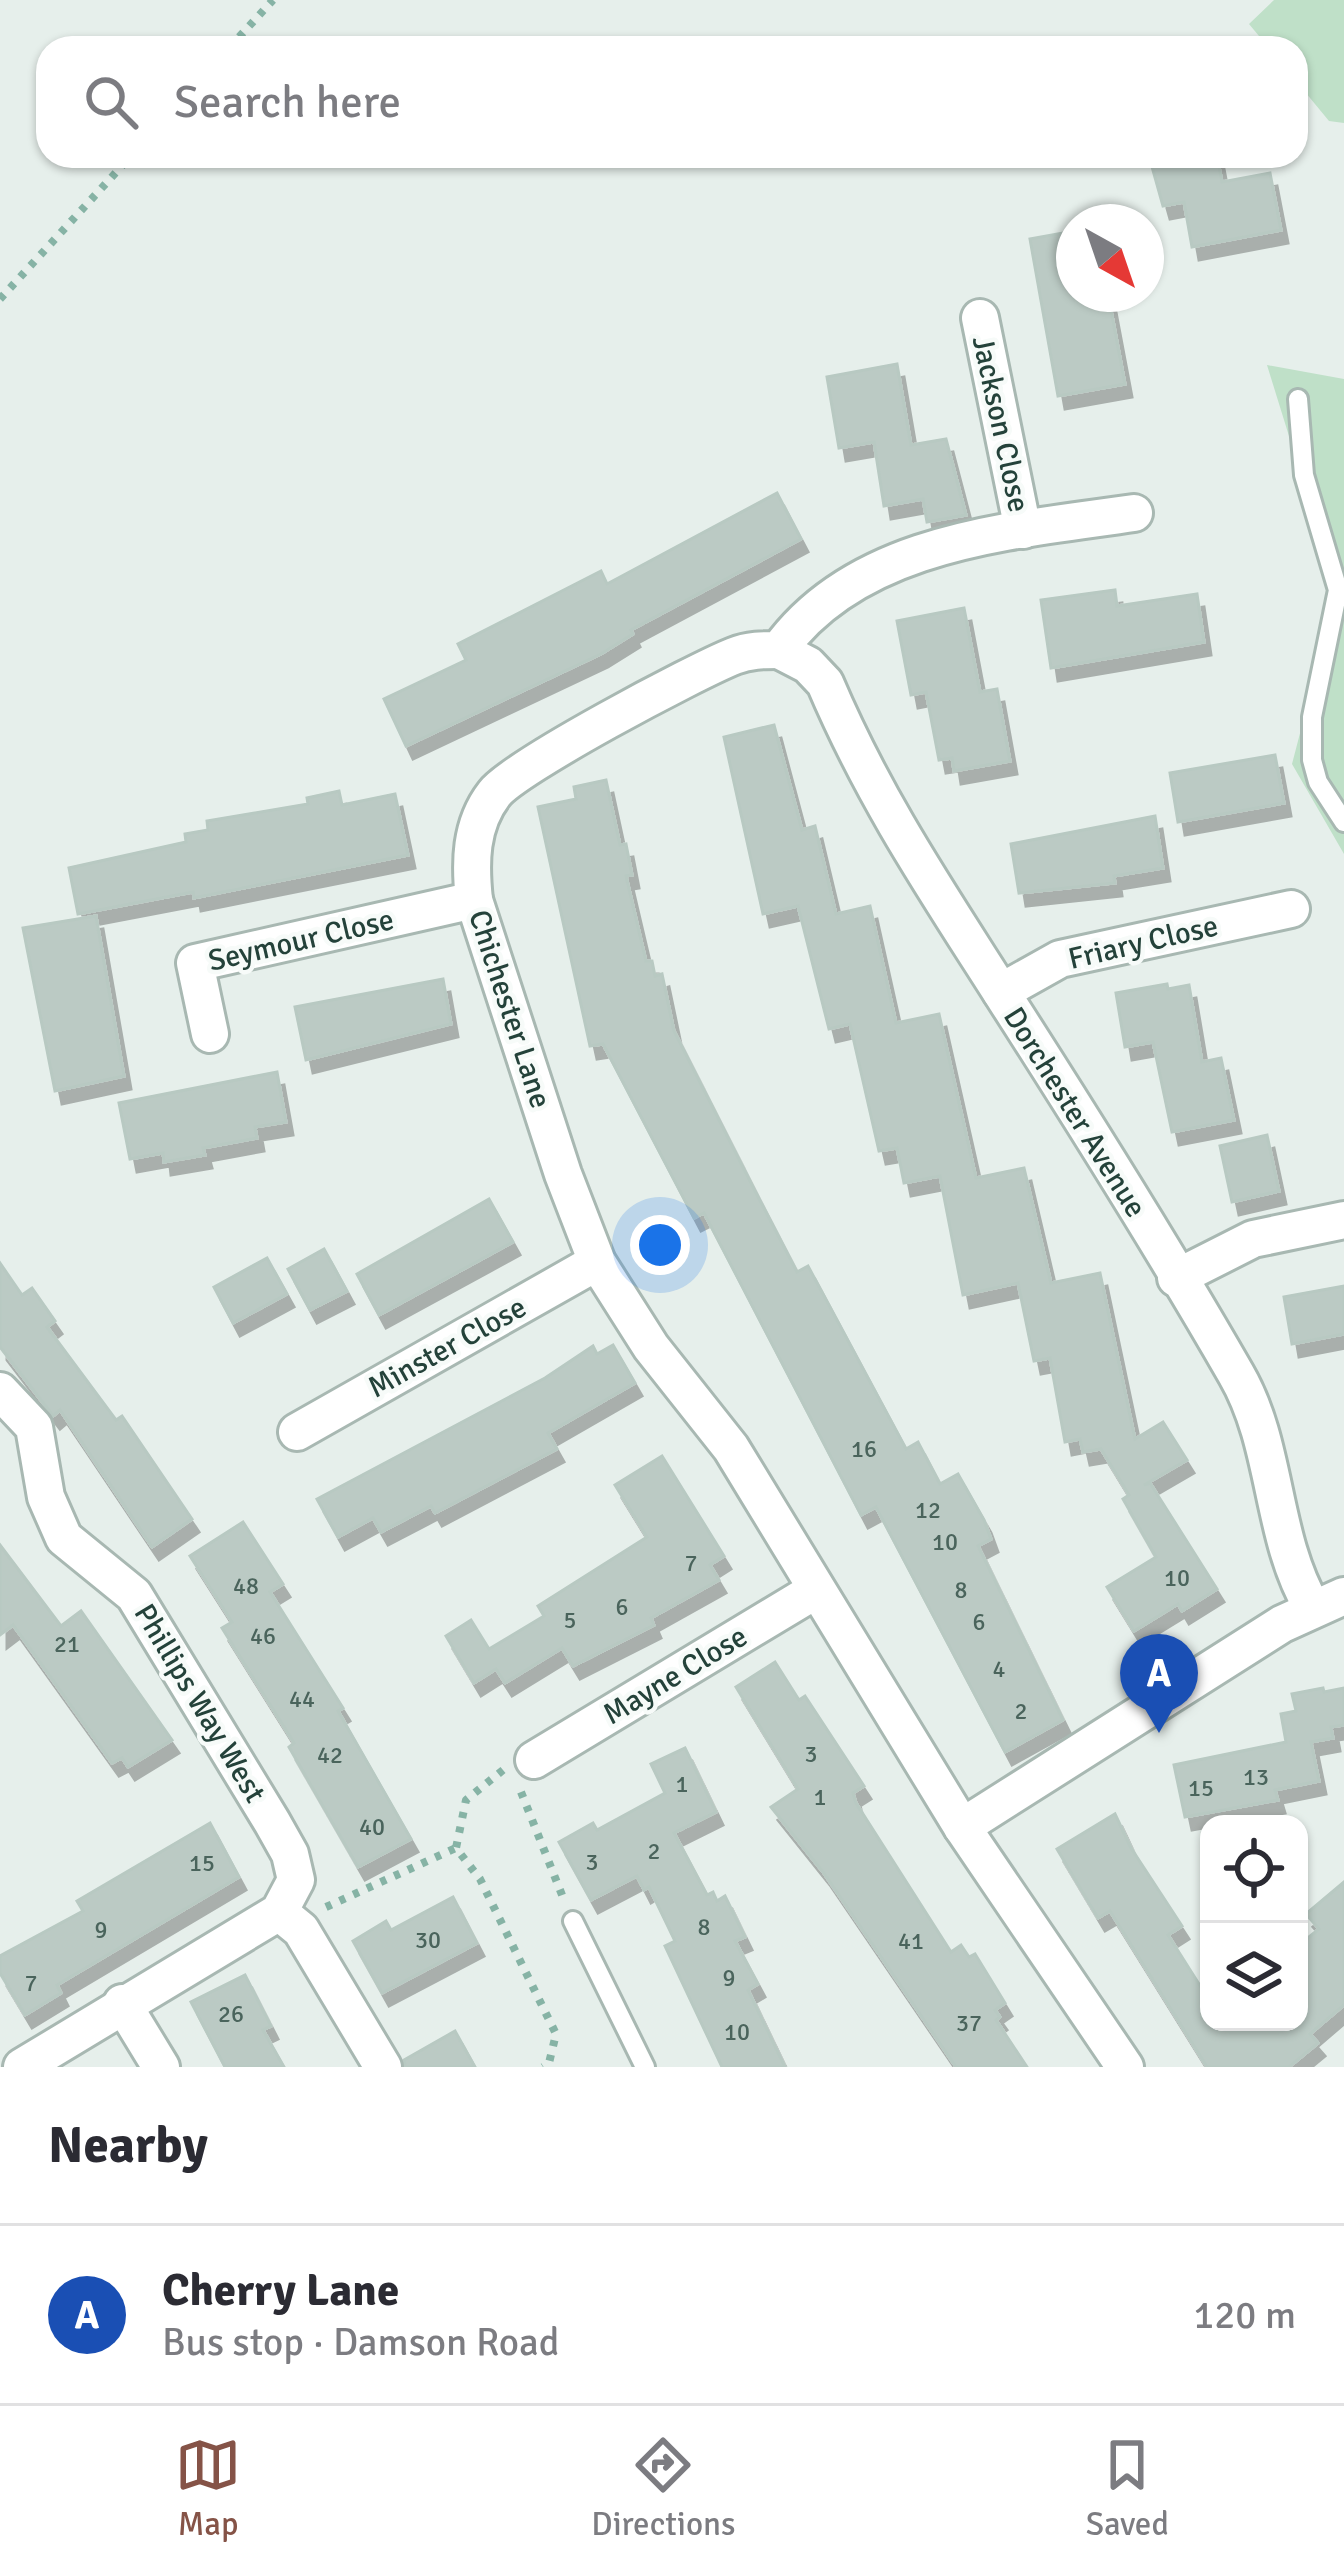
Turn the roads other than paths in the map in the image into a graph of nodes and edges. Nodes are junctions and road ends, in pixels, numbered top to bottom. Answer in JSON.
{"nodes":[{"id":1,"x":980,"y":318,"type":"dead end"},
{"id":2,"x":1298,"y":399,"type":"dead end"},
{"id":3,"x":1134,"y":513,"type":"dead end"},
{"id":4,"x":1023,"y":530,"type":"junction"},
{"id":5,"x":779,"y":650,"type":"junction"},
{"id":6,"x":1344,"y":822,"type":"edge"},
{"id":7,"x":474,"y":900,"type":"junction"},
{"id":8,"x":1291,"y":910,"type":"dead end"},
{"id":9,"x":1001,"y":992,"type":"junction"},
{"id":10,"x":210,"y":1034,"type":"dead end"},
{"id":11,"x":1344,"y":1220,"type":"edge"},
{"id":12,"x":598,"y":1262,"type":"junction"},
{"id":13,"x":1176,"y":1278,"type":"junction"},
{"id":14,"x":0,"y":1391,"type":"edge"},
{"id":15,"x":297,"y":1432,"type":"dead end"},
{"id":16,"x":816,"y":1590,"type":"junction"},
{"id":17,"x":1328,"y":1601,"type":"edge"},
{"id":18,"x":520,"y":1764,"type":"road end"},
{"id":19,"x":962,"y":1827,"type":"junction"},
{"id":20,"x":279,"y":1912,"type":"junction"},
{"id":21,"x":573,"y":1922,"type":"road end"},
{"id":22,"x":122,"y":2003,"type":"junction"},
{"id":23,"x":0,"y":2058,"type":"edge"},
{"id":24,"x":6,"y":2067,"type":"edge"},
{"id":25,"x":22,"y":2067,"type":"edge"},
{"id":26,"x":161,"y":2067,"type":"edge"},
{"id":27,"x":383,"y":2067,"type":"edge"},
{"id":28,"x":644,"y":2067,"type":"edge"},
{"id":29,"x":1125,"y":2067,"type":"edge"}],
"edges":[{"from":1,"to":4,"type":"street","name":"Jackson Close"},
{"from":2,"to":6,"type":"lane"},
{"from":3,"to":4,"type":"street"},
{"from":4,"to":5,"type":"street"},
{"from":5,"to":7,"type":"street","name":"Chichester Lane"},
{"from":5,"to":9,"type":"street","name":"Dorchester Avenue"},
{"from":7,"to":10,"type":"street","name":"Seymour Close"},
{"from":7,"to":12,"type":"street","name":"Chichester Lane"},
{"from":8,"to":9,"type":"street","name":"Friary Close"},
{"from":9,"to":13,"type":"street","name":"Dorchester Avenue"},
{"from":11,"to":13,"type":"street"},
{"from":12,"to":15,"type":"street","name":"Minster Close"},
{"from":12,"to":16,"type":"street","name":"Chichester Lane"},
{"from":13,"to":17,"type":"street","name":"Dorchester Avenue"},
{"from":14,"to":20,"type":"street","name":"Phillips Way West"},
{"from":16,"to":18,"type":"street","name":"Mayne Close"},
{"from":16,"to":19,"type":"street","name":"Chichester Lane"},
{"from":17,"to":19,"type":"street"},
{"from":19,"to":29,"type":"street","name":"Chichester Lane"},
{"from":20,"to":22,"type":"street"},
{"from":20,"to":27,"type":"street"},
{"from":21,"to":28,"type":"lane"},
{"from":22,"to":25,"type":"street"},
{"from":22,"to":26,"type":"street"},
{"from":23,"to":24,"type":"street"}]}
